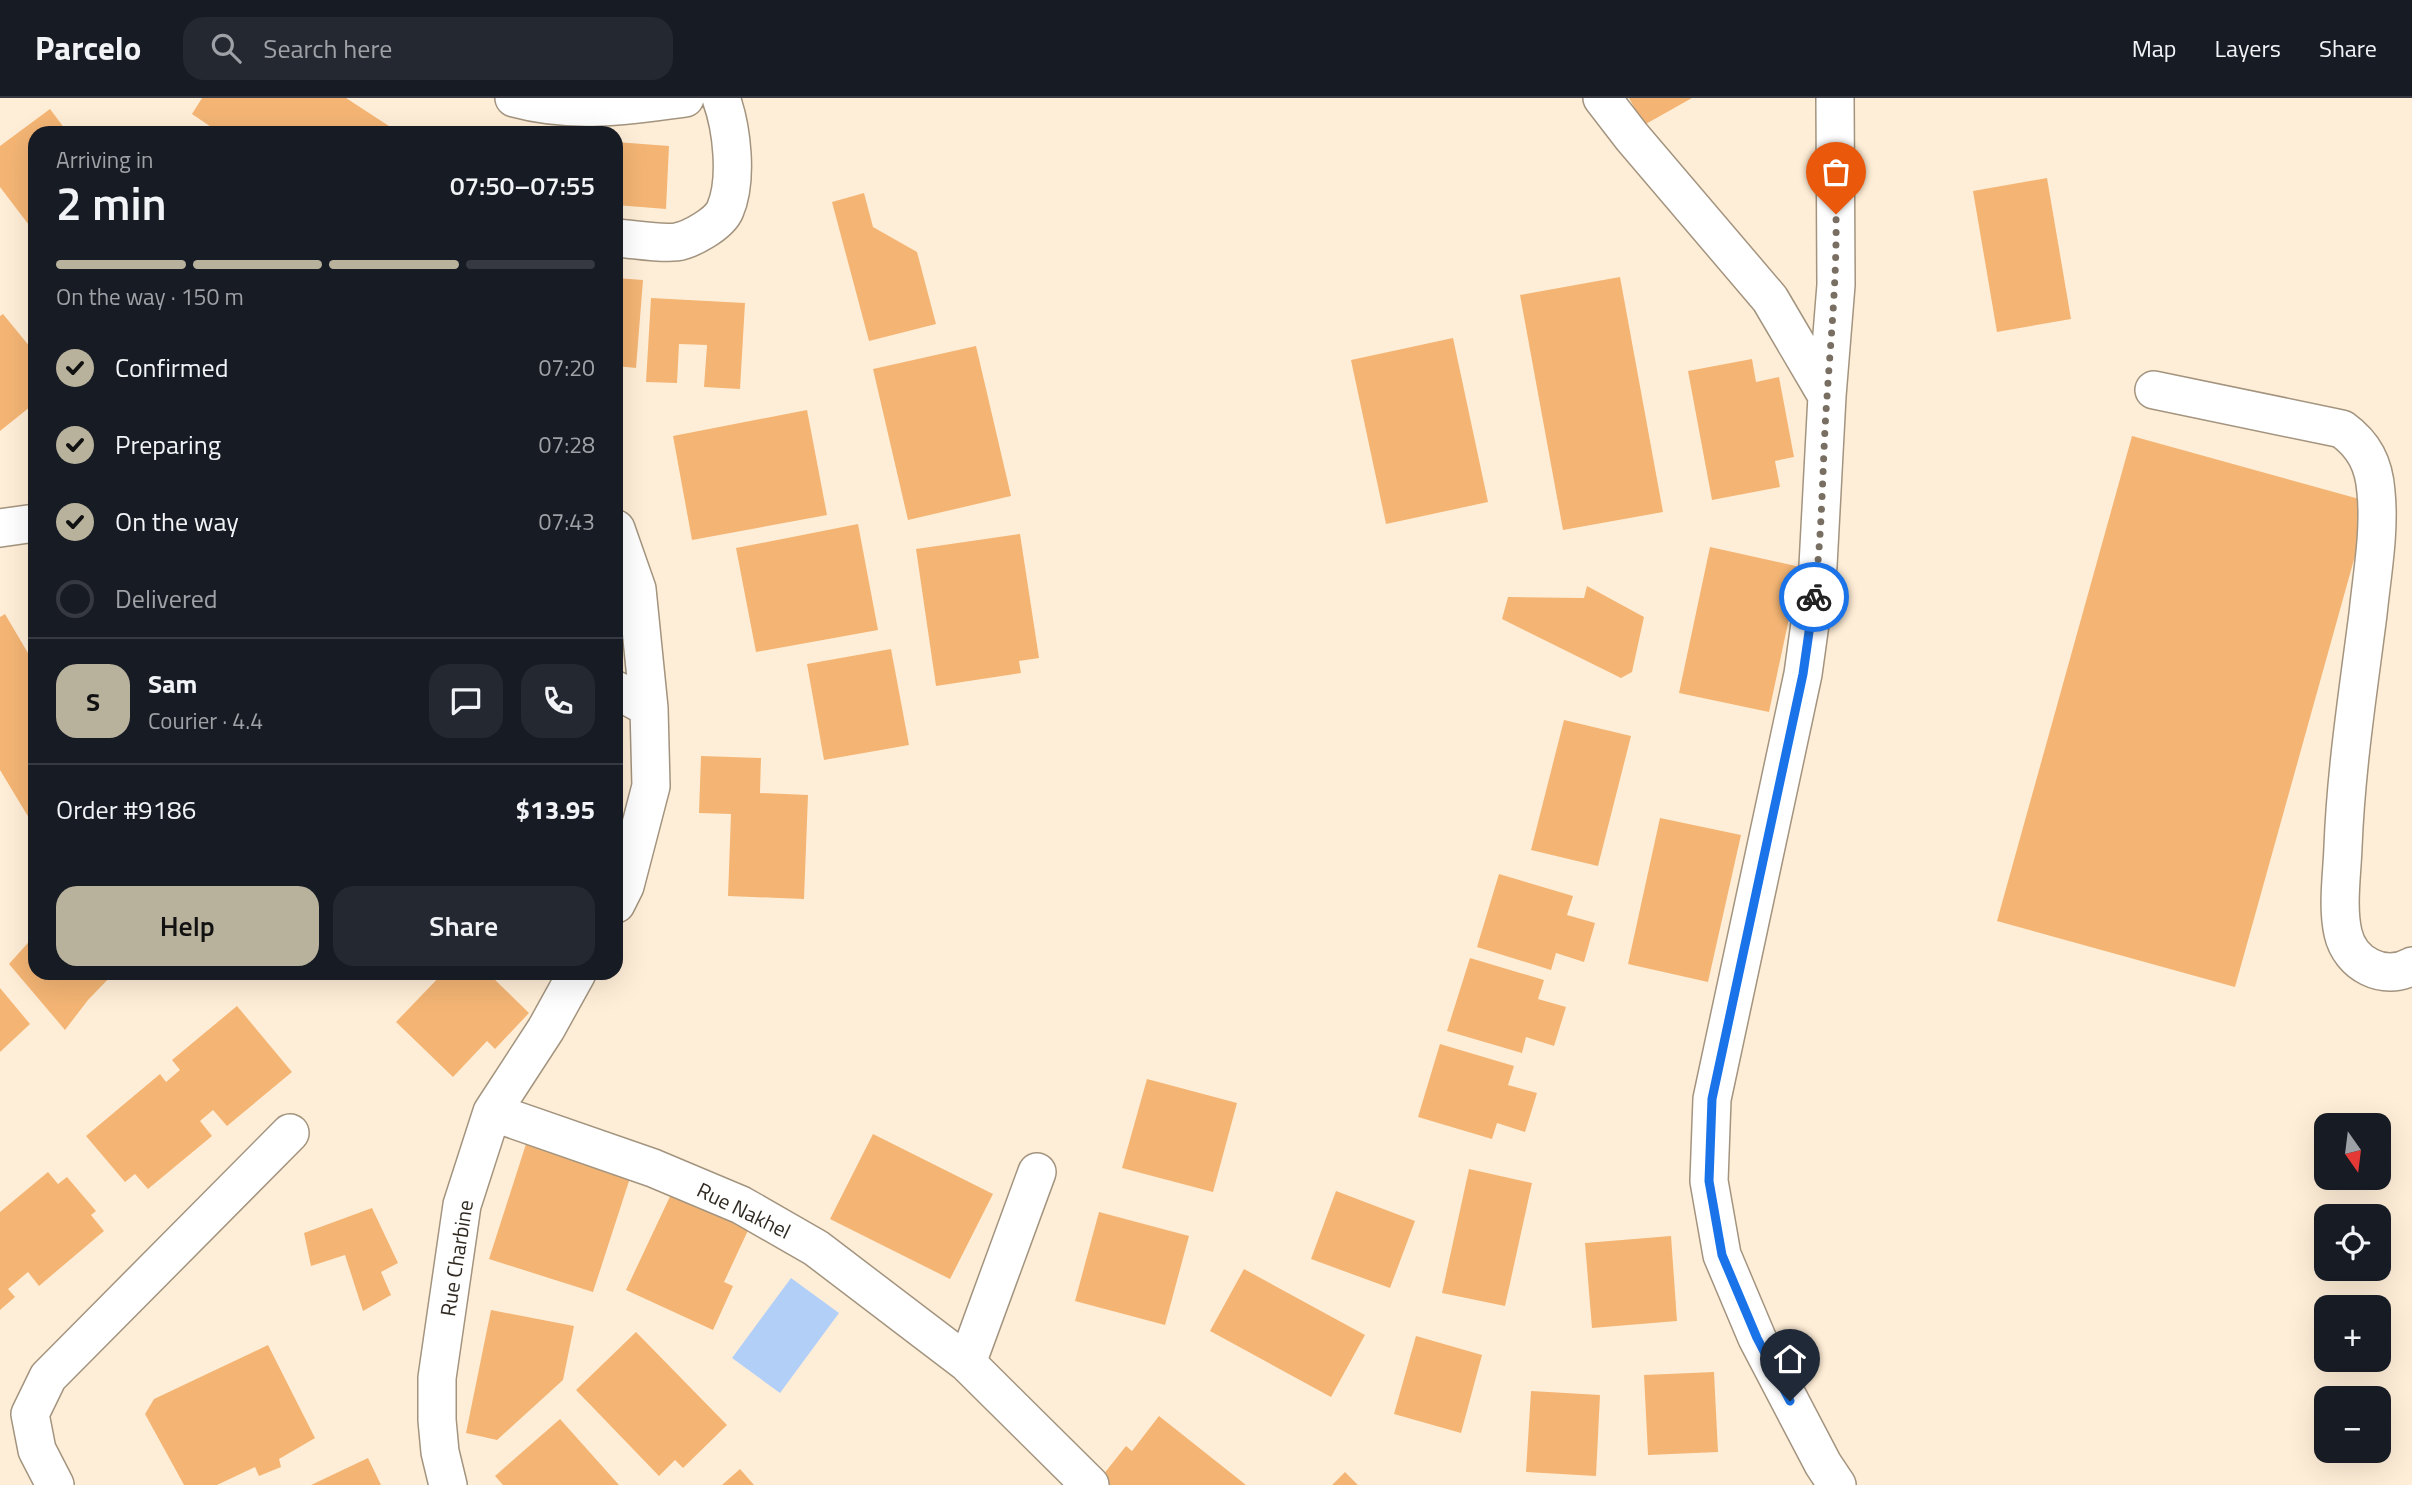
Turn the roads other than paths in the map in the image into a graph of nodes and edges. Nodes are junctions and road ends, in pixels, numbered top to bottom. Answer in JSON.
{"nodes":[{"id":1,"x":514,"y":98,"type":"edge"},
{"id":2,"x":685,"y":98,"type":"edge"},
{"id":3,"x":721,"y":98,"type":"edge"},
{"id":4,"x":1602,"y":98,"type":"edge"},
{"id":5,"x":1835,"y":98,"type":"edge"},
{"id":6,"x":623,"y":238,"type":"edge"},
{"id":7,"x":2154,"y":390,"type":"dead end"},
{"id":8,"x":1827,"y":397,"type":"junction"},
{"id":9,"x":28,"y":524,"type":"edge"},
{"id":10,"x":0,"y":528,"type":"edge"},
{"id":11,"x":623,"y":549,"type":"edge"},
{"id":12,"x":623,"y":694,"type":"edge"},
{"id":13,"x":649,"y":708,"type":"junction"},
{"id":14,"x":623,"y":890,"type":"edge"},
{"id":15,"x":2412,"y":966,"type":"edge"},
{"id":16,"x":573,"y":980,"type":"edge"},
{"id":17,"x":492,"y":1112,"type":"junction"},
{"id":18,"x":290,"y":1133,"type":"dead end"},
{"id":19,"x":1037,"y":1172,"type":"dead end"},
{"id":20,"x":967,"y":1363,"type":"junction"},
{"id":21,"x":55,"y":1485,"type":"edge"},
{"id":22,"x":447,"y":1485,"type":"edge"},
{"id":23,"x":1090,"y":1485,"type":"edge"},
{"id":24,"x":1837,"y":1485,"type":"edge"}],
"edges":[{"from":1,"to":2,"type":"street"},
{"from":3,"to":6,"type":"street"},
{"from":4,"to":8,"type":"street"},
{"from":5,"to":8,"type":"street"},
{"from":7,"to":15,"type":"street"},
{"from":8,"to":24,"type":"street"},
{"from":9,"to":10,"type":"street"},
{"from":11,"to":13,"type":"street"},
{"from":12,"to":13,"type":"street"},
{"from":13,"to":14,"type":"street"},
{"from":16,"to":17,"type":"street","name":"Rue Charbine"},
{"from":17,"to":20,"type":"street","name":"Rue Nakhel"},
{"from":17,"to":22,"type":"street","name":"Rue Charbine"},
{"from":18,"to":21,"type":"street"},
{"from":19,"to":20,"type":"street"},
{"from":20,"to":23,"type":"street","name":"Rue Nakhel"}]}
